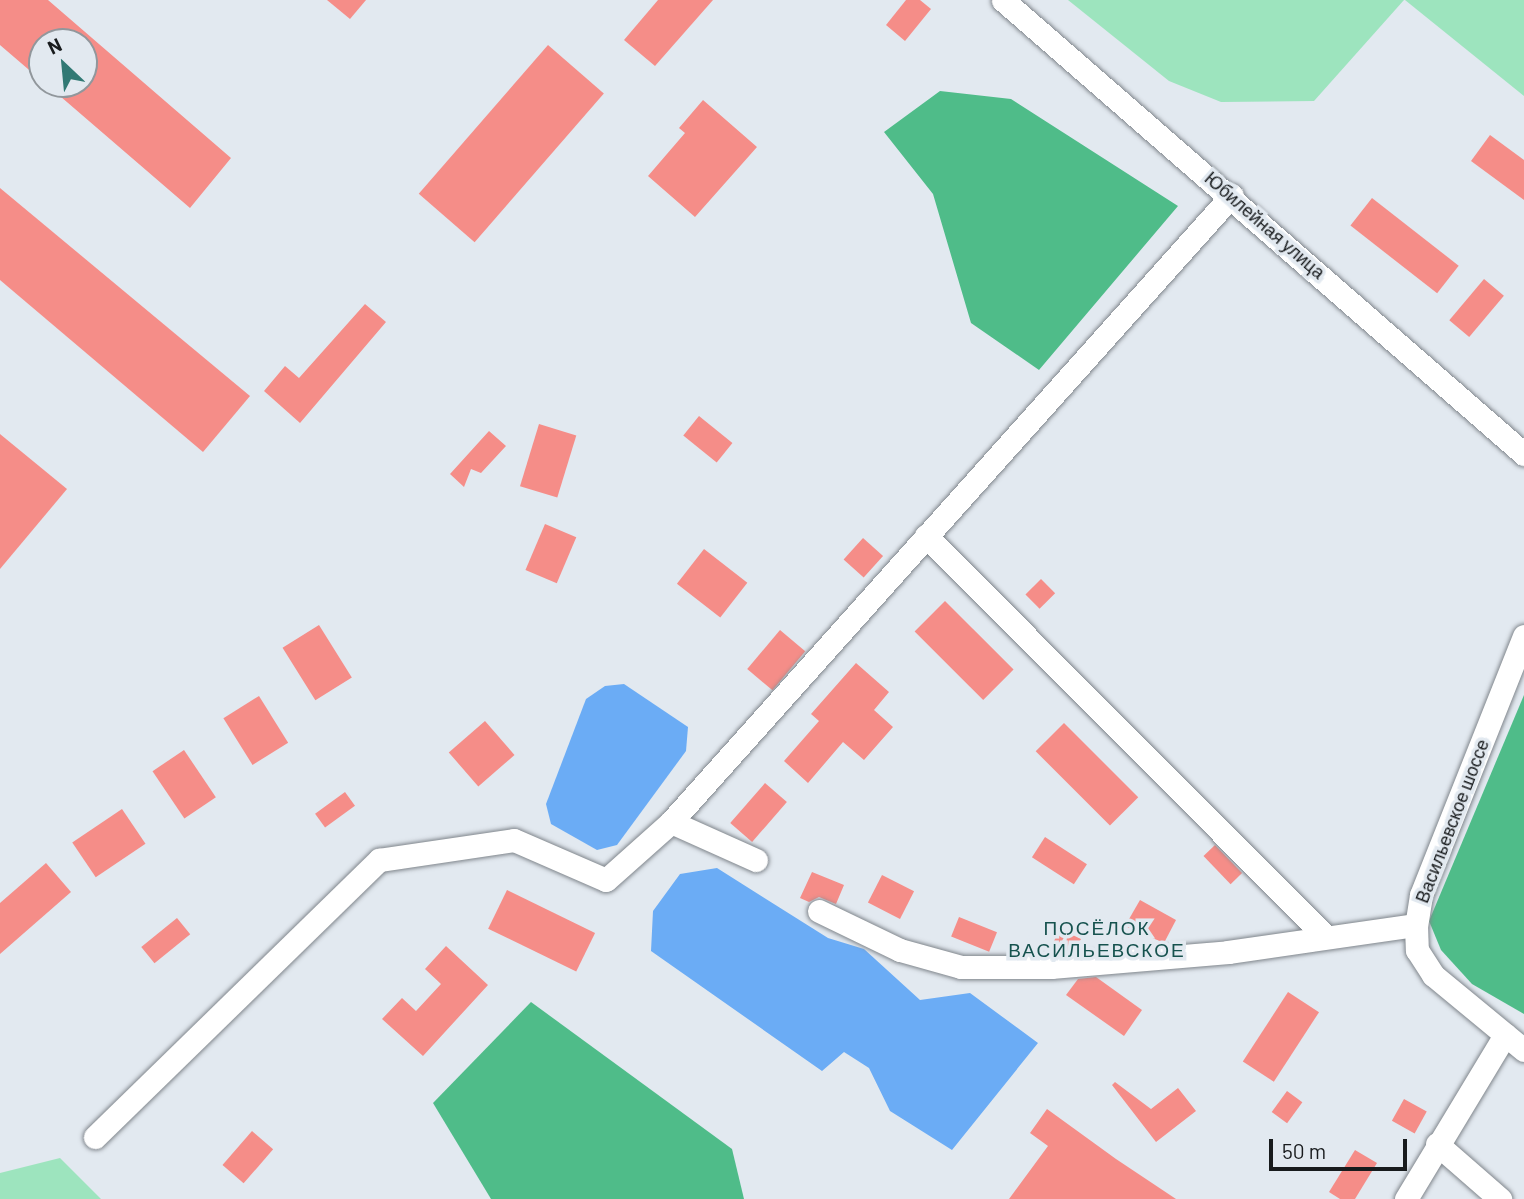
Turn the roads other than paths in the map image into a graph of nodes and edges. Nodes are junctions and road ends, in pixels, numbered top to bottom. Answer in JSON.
{"nodes":[{"id":1,"x":1003,"y":0,"type":"edge"},
{"id":2,"x":1232,"y":195,"type":"junction"},
{"id":3,"x":1524,"y":454,"type":"edge"},
{"id":4,"x":926,"y":536,"type":"junction"},
{"id":5,"x":1524,"y":636,"type":"edge"},
{"id":6,"x":671,"y":822,"type":"junction"},
{"id":7,"x":756,"y":860,"type":"dead end"},
{"id":8,"x":819,"y":911,"type":"dead end"},
{"id":9,"x":1416,"y":925,"type":"junction"},
{"id":10,"x":1324,"y":935,"type":"junction"},
{"id":11,"x":1505,"y":1035,"type":"junction"},
{"id":12,"x":1524,"y":1051,"type":"edge"},
{"id":13,"x":94,"y":1137,"type":"dead end"},
{"id":14,"x":1437,"y":1144,"type":"junction"},
{"id":15,"x":1406,"y":1199,"type":"edge"},
{"id":16,"x":1500,"y":1199,"type":"edge"}],
"edges":[{"from":1,"to":2,"type":"street","name":"Юбилейная улица"},
{"from":2,"to":3,"type":"street","name":"Юбилейная улица"},
{"from":2,"to":4,"type":"street"},
{"from":4,"to":6,"type":"street"},
{"from":4,"to":10,"type":"street"},
{"from":5,"to":9,"type":"street","name":"Васильевское шоссе"},
{"from":6,"to":7,"type":"street"},
{"from":6,"to":13,"type":"street"},
{"from":8,"to":10,"type":"street"},
{"from":9,"to":10,"type":"street"},
{"from":9,"to":11,"type":"street","name":"Васильевское шоссе"},
{"from":11,"to":12,"type":"street","name":"Васильевское шоссе"},
{"from":11,"to":14,"type":"street"},
{"from":14,"to":15,"type":"street"},
{"from":14,"to":16,"type":"street"}]}
